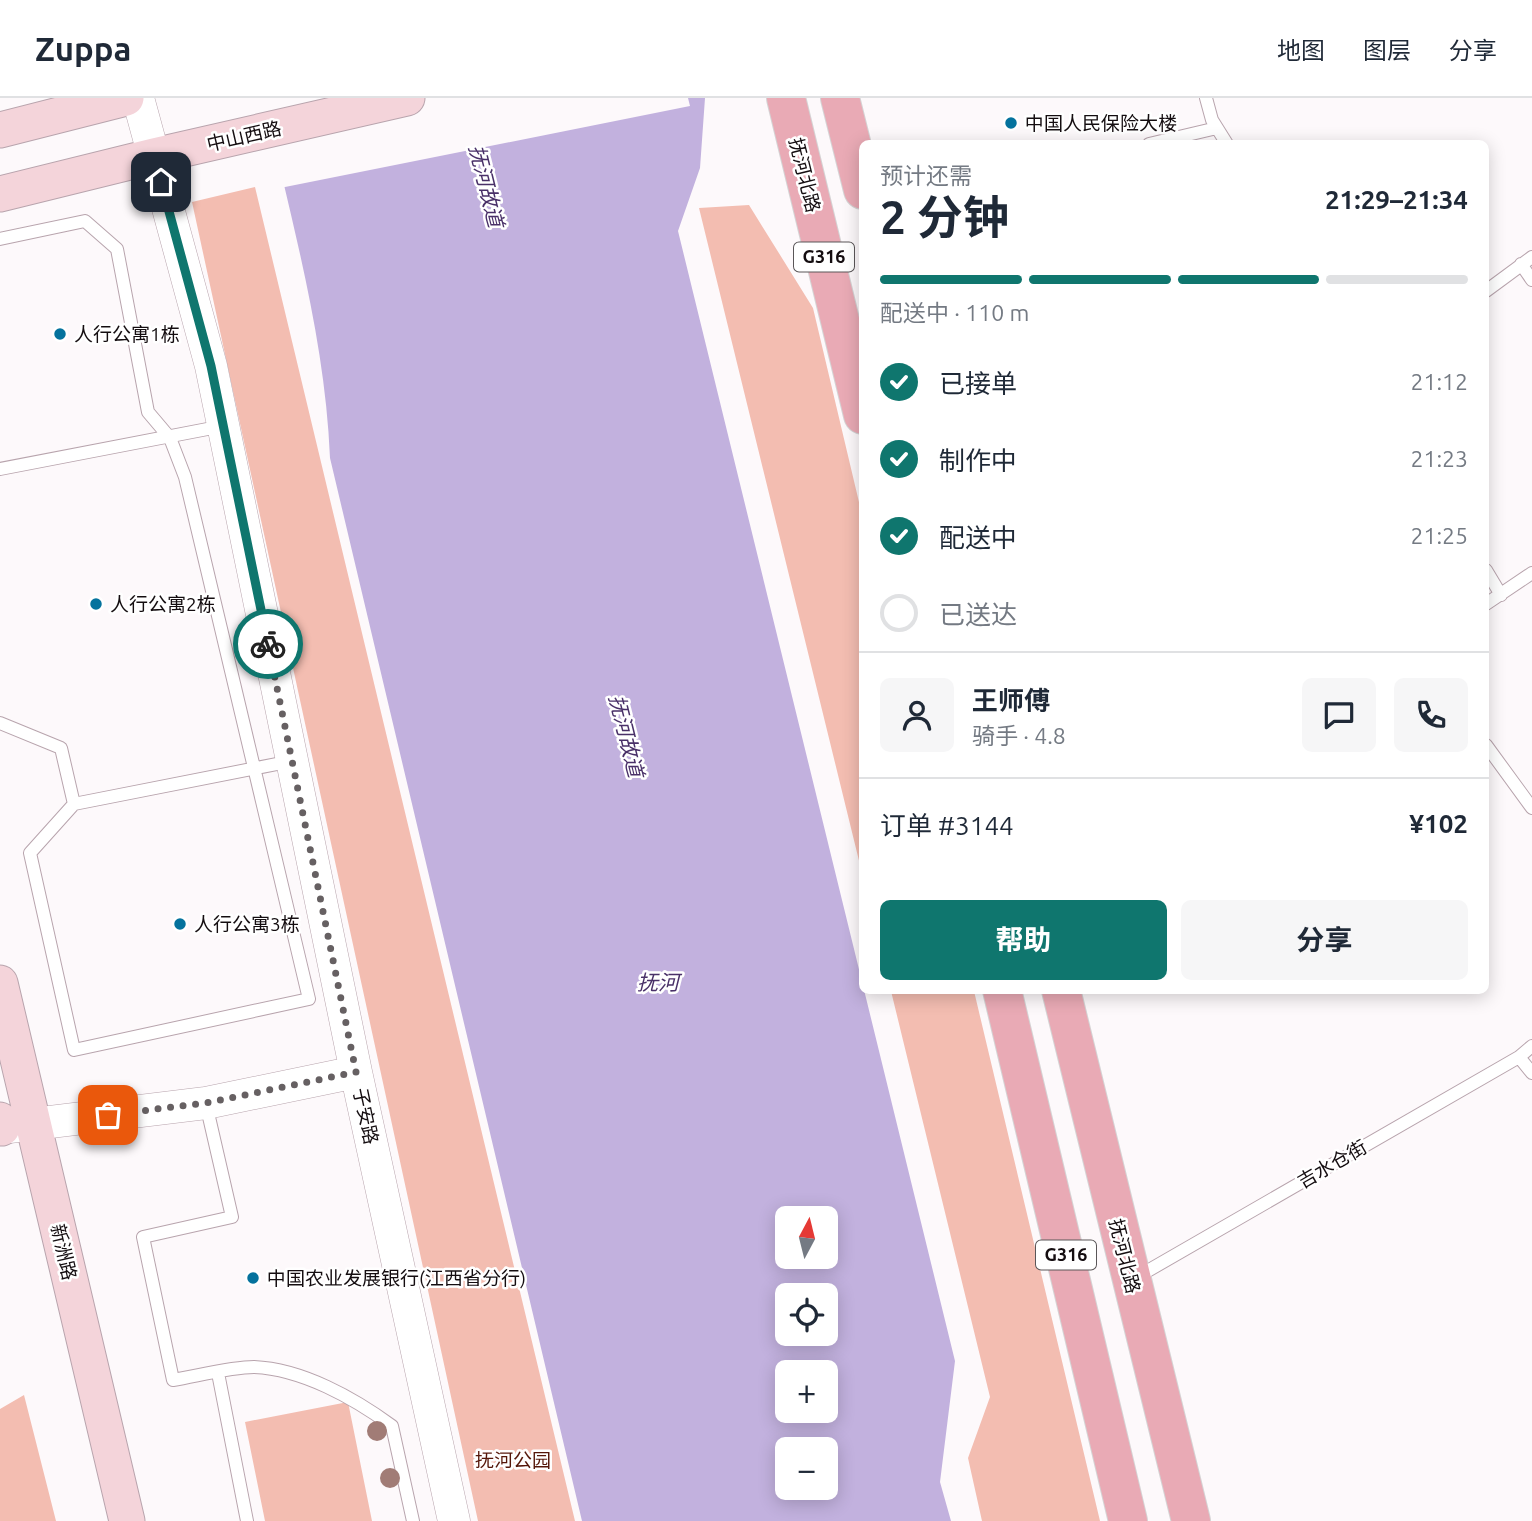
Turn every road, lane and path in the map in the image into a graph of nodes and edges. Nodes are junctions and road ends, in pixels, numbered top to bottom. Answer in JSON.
{"nodes":[{"id":1,"x":126,"y":98,"type":"edge"},
{"id":2,"x":138,"y":98,"type":"edge"},
{"id":3,"x":407,"y":98,"type":"edge"},
{"id":4,"x":786,"y":98,"type":"edge"},
{"id":5,"x":840,"y":98,"type":"edge"},
{"id":6,"x":1206,"y":98,"type":"edge"},
{"id":7,"x":1217,"y":128,"type":"junction"},
{"id":8,"x":0,"y":130,"type":"edge"},
{"id":9,"x":1166,"y":140,"type":"edge"},
{"id":10,"x":1224,"y":140,"type":"edge"},
{"id":11,"x":153,"y":156,"type":"junction"},
{"id":12,"x":859,"y":174,"type":"edge"},
{"id":13,"x":0,"y":194,"type":"edge"},
{"id":14,"x":0,"y":239,"type":"edge"},
{"id":15,"x":1526,"y":261,"type":"edge"},
{"id":16,"x":1532,"y":280,"type":"edge"},
{"id":17,"x":1489,"y":288,"type":"edge"},
{"id":18,"x":859,"y":399,"type":"edge"},
{"id":19,"x":223,"y":426,"type":"junction"},
{"id":20,"x":170,"y":438,"type":"junction"},
{"id":21,"x":0,"y":469,"type":"edge"},
{"id":22,"x":1532,"y":573,"type":"edge"},
{"id":23,"x":1489,"y":575,"type":"edge"},
{"id":24,"x":1501,"y":595,"type":"junction"},
{"id":25,"x":1489,"y":602,"type":"edge"},
{"id":26,"x":0,"y":723,"type":"edge"},
{"id":27,"x":1489,"y":748,"type":"edge"},
{"id":28,"x":292,"y":761,"type":"junction"},
{"id":29,"x":254,"y":769,"type":"junction"},
{"id":30,"x":74,"y":804,"type":"junction"},
{"id":31,"x":1532,"y":808,"type":"edge"},
{"id":32,"x":0,"y":983,"type":"edge"},
{"id":33,"x":1003,"y":994,"type":"edge"},
{"id":34,"x":1062,"y":994,"type":"edge"},
{"id":35,"x":1532,"y":1046,"type":"edge"},
{"id":36,"x":1519,"y":1057,"type":"junction"},
{"id":37,"x":356,"y":1072,"type":"junction"},
{"id":38,"x":1532,"y":1073,"type":"edge"},
{"id":39,"x":206,"y":1103,"type":"junction"},
{"id":40,"x":9,"y":1125,"type":"edge"},
{"id":41,"x":1131,"y":1280,"type":"junction"},
{"id":42,"x":218,"y":1373,"type":"junction"},
{"id":43,"x":127,"y":1521,"type":"edge"},
{"id":44,"x":247,"y":1521,"type":"edge"},
{"id":45,"x":413,"y":1521,"type":"edge"},
{"id":46,"x":454,"y":1521,"type":"edge"},
{"id":47,"x":1128,"y":1521,"type":"edge"},
{"id":48,"x":1191,"y":1521,"type":"edge"}],
"edges":[{"from":1,"to":8,"type":"main road"},
{"from":2,"to":11,"type":"street","name":"子安路"},
{"from":3,"to":11,"type":"main road","name":"中山西路"},
{"from":4,"to":18,"type":"main road","name":"抚河北路","number":"G316"},
{"from":5,"to":12,"type":"main road"},
{"from":6,"to":7,"type":"lane"},
{"from":7,"to":9,"type":"lane"},
{"from":7,"to":10,"type":"lane"},
{"from":11,"to":13,"type":"main road","name":"中山西路"},
{"from":11,"to":19,"type":"street","name":"子安路"},
{"from":14,"to":20,"type":"lane"},
{"from":15,"to":16,"type":"lane"},
{"from":15,"to":17,"type":"lane"},
{"from":19,"to":20,"type":"lane"},
{"from":19,"to":28,"type":"street","name":"子安路"},
{"from":20,"to":21,"type":"lane"},
{"from":20,"to":29,"type":"lane"},
{"from":22,"to":24,"type":"lane"},
{"from":23,"to":24,"type":"lane"},
{"from":24,"to":25,"type":"lane"},
{"from":26,"to":30,"type":"lane"},
{"from":27,"to":31,"type":"lane"},
{"from":28,"to":29,"type":"lane"},
{"from":28,"to":37,"type":"street","name":"子安路"},
{"from":29,"to":30,"type":"lane"},
{"from":29,"to":30,"type":"lane"},
{"from":32,"to":40,"type":"main road","name":"新洲路"},
{"from":33,"to":47,"type":"main road","number":"G316"},
{"from":34,"to":41,"type":"main road","name":"抚河北路","number":"G316"},
{"from":35,"to":36,"type":"lane","name":"吉水仓街"},
{"from":36,"to":38,"type":"lane"},
{"from":36,"to":41,"type":"lane","name":"吉水仓街"},
{"from":37,"to":39,"type":"street"},
{"from":37,"to":46,"type":"street","name":"子安路"},
{"from":39,"to":40,"type":"street"},
{"from":39,"to":42,"type":"lane"},
{"from":40,"to":43,"type":"main road","name":"新洲路"},
{"from":41,"to":48,"type":"main road","name":"抚河北路","number":"G316"},
{"from":42,"to":44,"type":"lane"},
{"from":42,"to":45,"type":"lane"}]}
